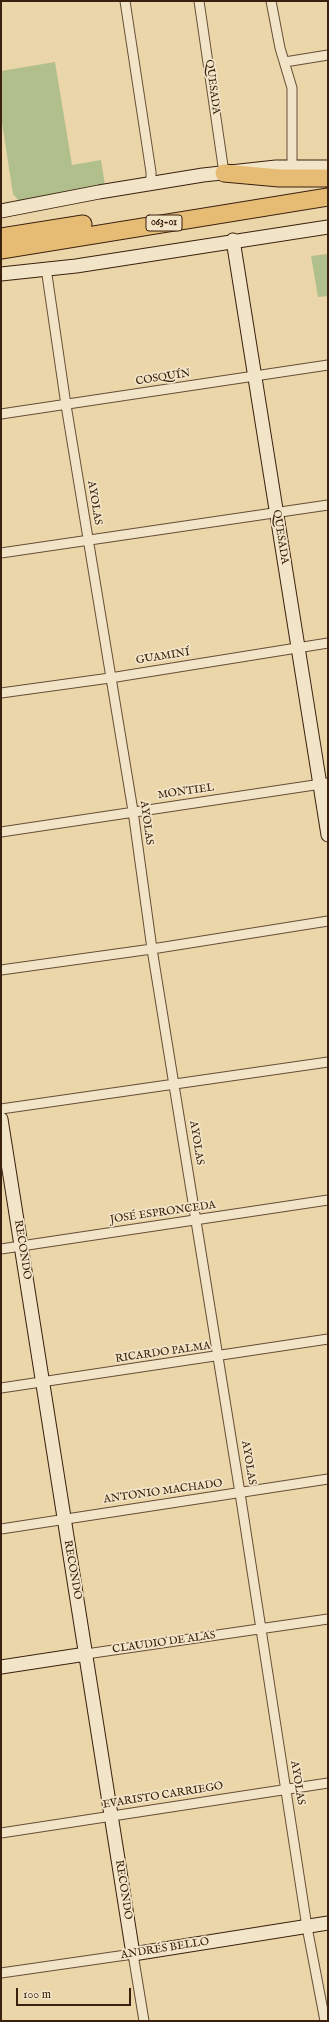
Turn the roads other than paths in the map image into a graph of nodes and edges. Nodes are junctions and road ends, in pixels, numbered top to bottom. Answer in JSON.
{"nodes":[{"id":1,"x":125,"y":1,"type":"edge"},
{"id":2,"x":199,"y":1,"type":"edge"},
{"id":3,"x":271,"y":1,"type":"edge"},
{"id":4,"x":328,"y":55,"type":"edge"},
{"id":5,"x":285,"y":62,"type":"junction"},
{"id":6,"x":292,"y":167,"type":"junction"},
{"id":7,"x":328,"y":167,"type":"edge"},
{"id":8,"x":224,"y":173,"type":"junction"},
{"id":9,"x":328,"y":178,"type":"edge"},
{"id":10,"x":151,"y":183,"type":"junction"},
{"id":11,"x":328,"y":187,"type":"edge"},
{"id":12,"x":328,"y":197,"type":"edge"},
{"id":13,"x":1,"y":211,"type":"edge"},
{"id":14,"x":328,"y":227,"type":"edge"},
{"id":15,"x":1,"y":237,"type":"edge"},
{"id":16,"x":233,"y":240,"type":"junction"},
{"id":17,"x":1,"y":250,"type":"edge"},
{"id":18,"x":46,"y":268,"type":"junction"},
{"id":19,"x":1,"y":274,"type":"edge"},
{"id":20,"x":328,"y":365,"type":"edge"},
{"id":21,"x":254,"y":377,"type":"junction"},
{"id":22,"x":66,"y":405,"type":"junction"},
{"id":23,"x":1,"y":414,"type":"edge"},
{"id":24,"x":328,"y":505,"type":"edge"},
{"id":25,"x":276,"y":513,"type":"junction"},
{"id":26,"x":88,"y":540,"type":"junction"},
{"id":27,"x":1,"y":553,"type":"edge"},
{"id":28,"x":328,"y":643,"type":"edge"},
{"id":29,"x":297,"y":648,"type":"junction"},
{"id":30,"x":110,"y":678,"type":"junction"},
{"id":31,"x":1,"y":693,"type":"edge"},
{"id":32,"x":324,"y":784,"type":"edge"},
{"id":33,"x":133,"y":812,"type":"junction"},
{"id":34,"x":1,"y":832,"type":"edge"},
{"id":35,"x":328,"y":835,"type":"edge"},
{"id":36,"x":328,"y":921,"type":"edge"},
{"id":37,"x":152,"y":949,"type":"junction"},
{"id":38,"x":1,"y":970,"type":"edge"},
{"id":39,"x":328,"y":1062,"type":"edge"},
{"id":40,"x":174,"y":1085,"type":"junction"},
{"id":41,"x":1,"y":1109,"type":"edge"},
{"id":42,"x":1,"y":1119,"type":"edge"},
{"id":43,"x":328,"y":1200,"type":"edge"},
{"id":44,"x":197,"y":1221,"type":"junction"},
{"id":45,"x":21,"y":1246,"type":"junction"},
{"id":46,"x":1,"y":1249,"type":"edge"},
{"id":47,"x":328,"y":1340,"type":"edge"},
{"id":48,"x":219,"y":1357,"type":"junction"},
{"id":49,"x":44,"y":1382,"type":"junction"},
{"id":50,"x":1,"y":1388,"type":"edge"},
{"id":51,"x":328,"y":1479,"type":"edge"},
{"id":52,"x":240,"y":1493,"type":"junction"},
{"id":53,"x":64,"y":1519,"type":"junction"},
{"id":54,"x":1,"y":1529,"type":"edge"},
{"id":55,"x":328,"y":1619,"type":"edge"},
{"id":56,"x":261,"y":1630,"type":"junction"},
{"id":57,"x":86,"y":1654,"type":"junction"},
{"id":58,"x":1,"y":1667,"type":"edge"},
{"id":59,"x":328,"y":1783,"type":"edge"},
{"id":60,"x":286,"y":1790,"type":"junction"},
{"id":61,"x":112,"y":1816,"type":"junction"},
{"id":62,"x":1,"y":1833,"type":"edge"},
{"id":63,"x":328,"y":1924,"type":"edge"},
{"id":64,"x":307,"y":1927,"type":"junction"},
{"id":65,"x":133,"y":1954,"type":"junction"},
{"id":66,"x":1,"y":1973,"type":"edge"},
{"id":67,"x":144,"y":2021,"type":"edge"},
{"id":68,"x":325,"y":2021,"type":"edge"}],
"edges":[{"from":1,"to":10,"type":"street"},
{"from":2,"to":8,"type":"street","name":"QUESADA"},
{"from":3,"to":5,"type":"street"},
{"from":4,"to":5,"type":"street"},
{"from":5,"to":6,"type":"street"},
{"from":6,"to":7,"type":"street"},
{"from":6,"to":8,"type":"street"},
{"from":8,"to":9,"type":"highway"},
{"from":8,"to":10,"type":"street"},
{"from":10,"to":13,"type":"street"},
{"from":11,"to":15,"type":"highway","number":"063-01"},
{"from":12,"to":17,"type":"highway","number":"063-01"},
{"from":14,"to":16,"type":"street"},
{"from":16,"to":18,"type":"street"},
{"from":16,"to":21,"type":"street","name":"QUESADA"},
{"from":18,"to":19,"type":"street"},
{"from":18,"to":22,"type":"street","name":"AYOLAS"},
{"from":20,"to":21,"type":"street","name":"COSQUÍN"},
{"from":21,"to":22,"type":"street","name":"COSQUÍN"},
{"from":21,"to":25,"type":"street","name":"QUESADA"},
{"from":22,"to":23,"type":"street","name":"COSQUÍN"},
{"from":22,"to":26,"type":"street","name":"AYOLAS"},
{"from":24,"to":25,"type":"street"},
{"from":25,"to":26,"type":"street"},
{"from":25,"to":29,"type":"street","name":"QUESADA"},
{"from":26,"to":27,"type":"street"},
{"from":26,"to":30,"type":"street","name":"AYOLAS"},
{"from":28,"to":29,"type":"street","name":"GUAMINÍ"},
{"from":29,"to":30,"type":"street","name":"GUAMINÍ"},
{"from":29,"to":32,"type":"street","name":"QUESADA"},
{"from":30,"to":31,"type":"street","name":"GUAMINÍ"},
{"from":30,"to":33,"type":"street","name":"AYOLAS"},
{"from":32,"to":33,"type":"street","name":"MONTIEL"},
{"from":32,"to":35,"type":"street","name":"QUESADA"},
{"from":33,"to":34,"type":"street","name":"MONTIEL"},
{"from":33,"to":37,"type":"street","name":"AYOLAS"},
{"from":36,"to":37,"type":"street"},
{"from":37,"to":38,"type":"street"},
{"from":37,"to":40,"type":"street","name":"AYOLAS"},
{"from":39,"to":40,"type":"street"},
{"from":40,"to":41,"type":"street"},
{"from":40,"to":44,"type":"street","name":"AYOLAS"},
{"from":42,"to":45,"type":"street","name":"RECONDO"},
{"from":43,"to":44,"type":"street","name":"JOSÉ ESPRONCEDA"},
{"from":44,"to":45,"type":"street","name":"JOSÉ ESPRONCEDA"},
{"from":44,"to":48,"type":"street","name":"AYOLAS"},
{"from":45,"to":46,"type":"street","name":"JOSÉ ESPRONCEDA"},
{"from":45,"to":49,"type":"street","name":"RECONDO"},
{"from":47,"to":48,"type":"street","name":"RICARDO PALMA"},
{"from":48,"to":49,"type":"street","name":"RICARDO PALMA"},
{"from":48,"to":52,"type":"street","name":"AYOLAS"},
{"from":49,"to":50,"type":"street","name":"RICARDO PALMA"},
{"from":49,"to":53,"type":"street","name":"RECONDO"},
{"from":51,"to":52,"type":"street","name":"ANTONIO MACHADO"},
{"from":52,"to":53,"type":"street","name":"ANTONIO MACHADO"},
{"from":52,"to":56,"type":"street","name":"AYOLAS"},
{"from":53,"to":54,"type":"street","name":"ANTONIO MACHADO"},
{"from":53,"to":57,"type":"street","name":"RECONDO"},
{"from":55,"to":56,"type":"street","name":"CLAUDIO DE ALAS"},
{"from":56,"to":57,"type":"street","name":"CLAUDIO DE ALAS"},
{"from":56,"to":60,"type":"street","name":"AYOLAS"},
{"from":57,"to":58,"type":"street","name":"CLAUDIO DE ALAS"},
{"from":57,"to":61,"type":"street","name":"RECONDO"},
{"from":59,"to":60,"type":"street","name":"EVARISTO CARRIEGO"},
{"from":60,"to":61,"type":"street","name":"EVARISTO CARRIEGO"},
{"from":60,"to":64,"type":"street","name":"AYOLAS"},
{"from":61,"to":62,"type":"street","name":"EVARISTO CARRIEGO"},
{"from":61,"to":65,"type":"street","name":"RECONDO"},
{"from":63,"to":64,"type":"street","name":"ANDRÉS BELLO"},
{"from":64,"to":65,"type":"street","name":"ANDRÉS BELLO"},
{"from":64,"to":68,"type":"street","name":"AYOLAS"},
{"from":65,"to":66,"type":"street","name":"ANDRÉS BELLO"},
{"from":65,"to":67,"type":"street","name":"RECONDO"}]}
